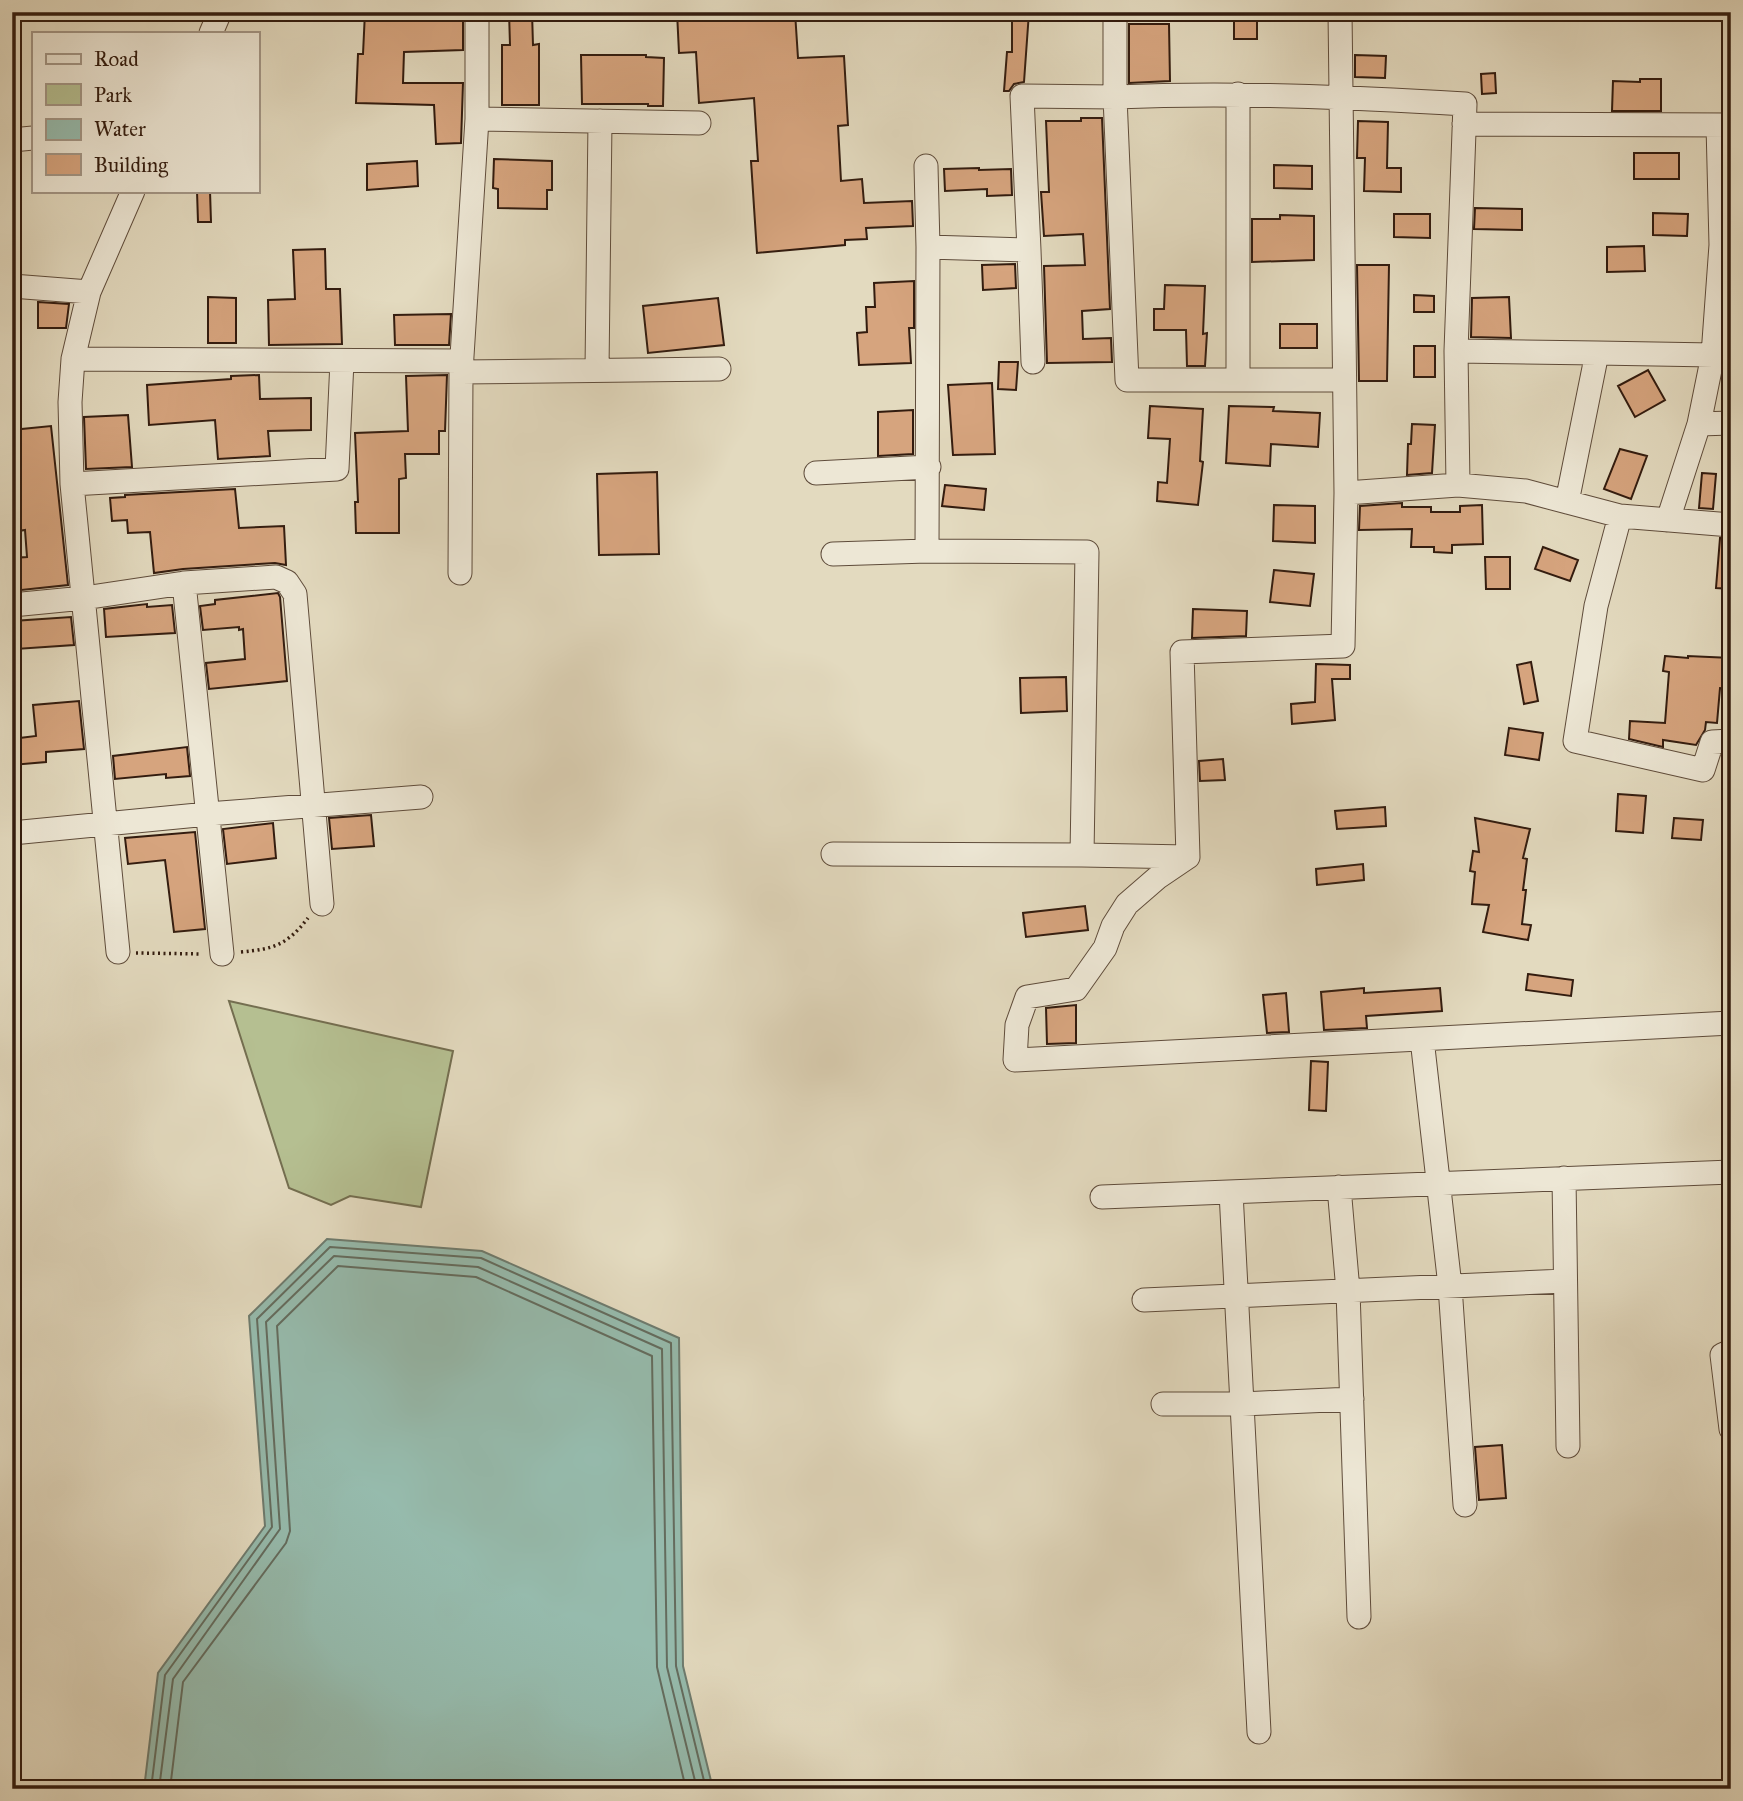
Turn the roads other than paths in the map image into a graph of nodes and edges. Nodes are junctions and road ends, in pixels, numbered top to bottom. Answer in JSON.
{"nodes":[{"id":1,"x":220,"y":12,"type":"edge"},
{"id":2,"x":477,"y":12,"type":"edge"},
{"id":3,"x":1115,"y":12,"type":"edge"},
{"id":4,"x":1340,"y":12,"type":"edge"},
{"id":5,"x":211,"y":32,"type":"edge"},
{"id":6,"x":1238,"y":94,"type":"junction"},
{"id":7,"x":1115,"y":97,"type":"junction"},
{"id":8,"x":1342,"y":97,"type":"junction"},
{"id":9,"x":477,"y":119,"type":"junction"},
{"id":10,"x":600,"y":121,"type":"junction"},
{"id":11,"x":699,"y":122,"type":"dead end"},
{"id":12,"x":1464,"y":124,"type":"junction"},
{"id":13,"x":1725,"y":125,"type":"edge"},
{"id":14,"x":32,"y":138,"type":"edge"},
{"id":15,"x":12,"y":140,"type":"edge"},
{"id":16,"x":926,"y":166,"type":"dead end"},
{"id":17,"x":133,"y":192,"type":"edge"},
{"id":18,"x":1726,"y":245,"type":"edge"},
{"id":19,"x":928,"y":247,"type":"junction"},
{"id":20,"x":1029,"y":250,"type":"junction"},
{"id":21,"x":12,"y":286,"type":"edge"},
{"id":22,"x":89,"y":292,"type":"junction"},
{"id":23,"x":1456,"y":351,"type":"junction"},
{"id":24,"x":1597,"y":353,"type":"junction"},
{"id":25,"x":1713,"y":355,"type":"junction"},
{"id":26,"x":73,"y":359,"type":"junction"},
{"id":27,"x":342,"y":361,"type":"junction"},
{"id":28,"x":1033,"y":362,"type":"dead end"},
{"id":29,"x":461,"y":366,"type":"junction"},
{"id":30,"x":719,"y":369,"type":"dead end"},
{"id":31,"x":597,"y":370,"type":"junction"},
{"id":32,"x":1238,"y":380,"type":"junction"},
{"id":33,"x":1344,"y":380,"type":"junction"},
{"id":34,"x":1731,"y":423,"type":"edge"},
{"id":35,"x":1699,"y":424,"type":"junction"},
{"id":36,"x":929,"y":467,"type":"junction"},
{"id":37,"x":816,"y":473,"type":"dead end"},
{"id":38,"x":72,"y":484,"type":"junction"},
{"id":39,"x":1458,"y":485,"type":"junction"},
{"id":40,"x":1346,"y":493,"type":"junction"},
{"id":41,"x":1567,"y":502,"type":"junction"},
{"id":42,"x":1620,"y":516,"type":"junction"},
{"id":43,"x":1668,"y":520,"type":"junction"},
{"id":44,"x":1731,"y":525,"type":"edge"},
{"id":45,"x":927,"y":551,"type":"junction"},
{"id":46,"x":833,"y":554,"type":"dead end"},
{"id":47,"x":460,"y":573,"type":"dead end"},
{"id":48,"x":184,"y":583,"type":"junction"},
{"id":49,"x":84,"y":598,"type":"junction"},
{"id":50,"x":12,"y":605,"type":"edge"},
{"id":51,"x":1731,"y":741,"type":"edge"},
{"id":52,"x":421,"y":797,"type":"dead end"},
{"id":53,"x":313,"y":805,"type":"junction"},
{"id":54,"x":208,"y":814,"type":"junction"},
{"id":55,"x":104,"y":826,"type":"junction"},
{"id":56,"x":12,"y":834,"type":"edge"},
{"id":57,"x":833,"y":855,"type":"dead end"},
{"id":58,"x":1082,"y":855,"type":"junction"},
{"id":59,"x":1188,"y":857,"type":"junction"},
{"id":60,"x":322,"y":904,"type":"dead end"},
{"id":61,"x":118,"y":952,"type":"dead end"},
{"id":62,"x":222,"y":954,"type":"dead end"},
{"id":63,"x":1731,"y":1023,"type":"edge"},
{"id":64,"x":1422,"y":1039,"type":"junction"},
{"id":65,"x":1731,"y":1172,"type":"edge"},
{"id":66,"x":1564,"y":1178,"type":"junction"},
{"id":67,"x":1438,"y":1182,"type":"junction"},
{"id":68,"x":1339,"y":1187,"type":"junction"},
{"id":69,"x":1231,"y":1192,"type":"junction"},
{"id":70,"x":1102,"y":1197,"type":"dead end"},
{"id":71,"x":1565,"y":1281,"type":"junction"},
{"id":72,"x":1450,"y":1286,"type":"junction"},
{"id":73,"x":1348,"y":1291,"type":"junction"},
{"id":74,"x":1236,"y":1296,"type":"junction"},
{"id":75,"x":1143,"y":1300,"type":"dead end"},
{"id":76,"x":1731,"y":1351,"type":"edge"},
{"id":77,"x":1352,"y":1399,"type":"junction"},
{"id":78,"x":1163,"y":1404,"type":"dead end"},
{"id":79,"x":1242,"y":1404,"type":"junction"},
{"id":80,"x":1731,"y":1430,"type":"edge"},
{"id":81,"x":1568,"y":1446,"type":"dead end"},
{"id":82,"x":1465,"y":1505,"type":"dead end"},
{"id":83,"x":1359,"y":1617,"type":"dead end"},
{"id":84,"x":1259,"y":1732,"type":"dead end"}],
"edges":[{"from":1,"to":5,"type":"street"},
{"from":2,"to":9,"type":"street"},
{"from":3,"to":7,"type":"street"},
{"from":4,"to":8,"type":"street"},
{"from":6,"to":7,"type":"street"},
{"from":6,"to":8,"type":"street"},
{"from":6,"to":32,"type":"street"},
{"from":7,"to":20,"type":"street"},
{"from":7,"to":32,"type":"street"},
{"from":8,"to":12,"type":"street"},
{"from":8,"to":33,"type":"street"},
{"from":9,"to":10,"type":"street"},
{"from":9,"to":29,"type":"street"},
{"from":10,"to":11,"type":"street"},
{"from":10,"to":31,"type":"street"},
{"from":12,"to":13,"type":"street"},
{"from":12,"to":23,"type":"street"},
{"from":13,"to":18,"type":"street"},
{"from":14,"to":15,"type":"street"},
{"from":16,"to":19,"type":"street"},
{"from":17,"to":22,"type":"street"},
{"from":18,"to":25,"type":"street"},
{"from":19,"to":20,"type":"street"},
{"from":19,"to":36,"type":"street"},
{"from":20,"to":28,"type":"street"},
{"from":21,"to":22,"type":"street"},
{"from":22,"to":26,"type":"street"},
{"from":23,"to":24,"type":"street"},
{"from":23,"to":39,"type":"street"},
{"from":24,"to":25,"type":"street"},
{"from":24,"to":41,"type":"street"},
{"from":25,"to":35,"type":"street"},
{"from":26,"to":27,"type":"street"},
{"from":26,"to":38,"type":"street"},
{"from":27,"to":29,"type":"street"},
{"from":27,"to":38,"type":"street"},
{"from":29,"to":31,"type":"street"},
{"from":29,"to":47,"type":"street"},
{"from":30,"to":31,"type":"street"},
{"from":32,"to":33,"type":"street"},
{"from":33,"to":40,"type":"street"},
{"from":34,"to":35,"type":"street"},
{"from":35,"to":43,"type":"street"},
{"from":36,"to":37,"type":"street"},
{"from":36,"to":45,"type":"street"},
{"from":38,"to":49,"type":"street"},
{"from":39,"to":40,"type":"street"},
{"from":39,"to":41,"type":"street"},
{"from":40,"to":59,"type":"street"},
{"from":41,"to":42,"type":"street"},
{"from":42,"to":43,"type":"street"},
{"from":42,"to":51,"type":"street"},
{"from":43,"to":44,"type":"street"},
{"from":45,"to":46,"type":"street"},
{"from":45,"to":58,"type":"street"},
{"from":48,"to":49,"type":"street"},
{"from":48,"to":53,"type":"street"},
{"from":48,"to":54,"type":"street"},
{"from":49,"to":50,"type":"street"},
{"from":49,"to":55,"type":"street"},
{"from":52,"to":53,"type":"street"},
{"from":53,"to":54,"type":"street"},
{"from":53,"to":60,"type":"street"},
{"from":54,"to":55,"type":"street"},
{"from":54,"to":62,"type":"street"},
{"from":55,"to":56,"type":"street"},
{"from":55,"to":61,"type":"street"},
{"from":57,"to":58,"type":"street"},
{"from":58,"to":59,"type":"street"},
{"from":59,"to":64,"type":"street"},
{"from":63,"to":64,"type":"street"},
{"from":64,"to":67,"type":"street"},
{"from":65,"to":66,"type":"street"},
{"from":66,"to":67,"type":"street"},
{"from":66,"to":71,"type":"street"},
{"from":67,"to":68,"type":"street"},
{"from":67,"to":72,"type":"street"},
{"from":68,"to":69,"type":"street"},
{"from":68,"to":73,"type":"street"},
{"from":69,"to":70,"type":"street"},
{"from":69,"to":74,"type":"street"},
{"from":71,"to":72,"type":"street"},
{"from":71,"to":81,"type":"street"},
{"from":72,"to":73,"type":"street"},
{"from":72,"to":82,"type":"street"},
{"from":73,"to":74,"type":"street"},
{"from":73,"to":77,"type":"street"},
{"from":74,"to":75,"type":"street"},
{"from":74,"to":79,"type":"street"},
{"from":76,"to":80,"type":"street"},
{"from":77,"to":79,"type":"street"},
{"from":77,"to":83,"type":"street"},
{"from":78,"to":79,"type":"street"},
{"from":79,"to":84,"type":"street"}]}
